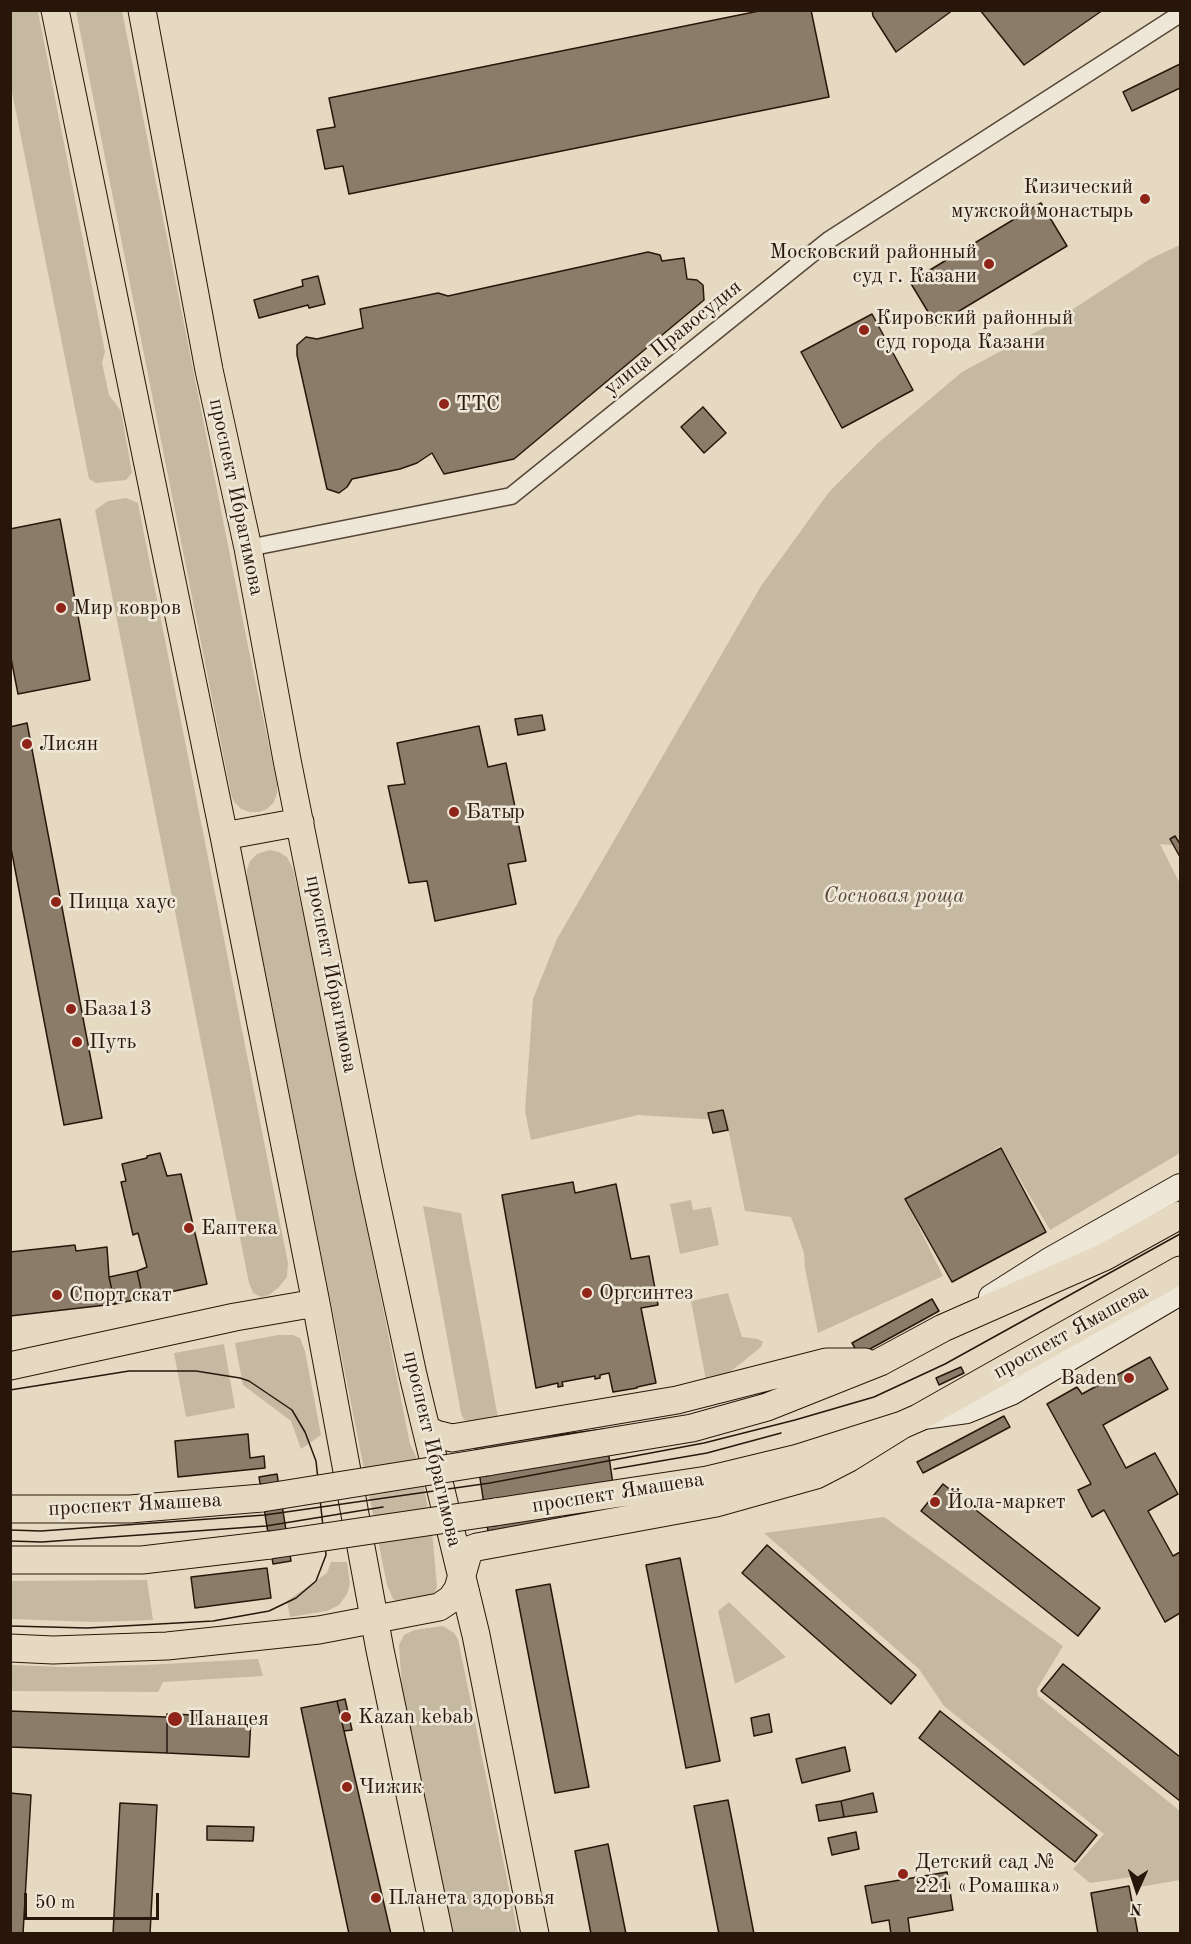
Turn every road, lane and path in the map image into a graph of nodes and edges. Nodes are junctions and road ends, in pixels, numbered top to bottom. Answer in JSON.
{"nodes":[{"id":1,"x":55,"y":10,"type":"edge"},
{"id":2,"x":142,"y":10,"type":"edge"},
{"id":3,"x":1180,"y":14,"type":"edge"},
{"id":4,"x":248,"y":548,"type":"junction"},
{"id":5,"x":300,"y":822,"type":"junction"},
{"id":6,"x":224,"y":836,"type":"junction"},
{"id":7,"x":1180,"y":1186,"type":"edge"},
{"id":8,"x":1180,"y":1215,"type":"edge"},
{"id":9,"x":1180,"y":1270,"type":"edge"},
{"id":10,"x":1180,"y":1293,"type":"edge"},
{"id":11,"x":316,"y":1303,"type":"junction"},
{"id":12,"x":943,"y":1328,"type":"junction"},
{"id":13,"x":880,"y":1362,"type":"junction"},
{"id":14,"x":10,"y":1366,"type":"edge"},
{"id":15,"x":910,"y":1421,"type":"junction"},
{"id":16,"x":426,"y":1429,"type":"junction"},
{"id":17,"x":10,"y":1509,"type":"edge"},
{"id":18,"x":10,"y":1560,"type":"edge"},
{"id":19,"x":462,"y":1575,"type":"junction"},
{"id":20,"x":374,"y":1619,"type":"junction"},
{"id":21,"x":10,"y":1648,"type":"edge"},
{"id":22,"x":439,"y":1934,"type":"edge"},
{"id":23,"x":535,"y":1934,"type":"edge"}],
"edges":[{"from":1,"to":6,"type":"main road"},
{"from":2,"to":4,"type":"main road","name":"проспект Ибрагимова"},
{"from":3,"to":4,"type":"street","name":"улица Правосудия"},
{"from":4,"to":5,"type":"main road","name":"проспект Ибрагимова"},
{"from":5,"to":6,"type":"main road"},
{"from":5,"to":16,"type":"main road","name":"проспект Ибрагимова"},
{"from":6,"to":11,"type":"main road"},
{"from":7,"to":12,"type":"main road"},
{"from":8,"to":12,"type":"main road","name":"проспект Ямашева"},
{"from":9,"to":15,"type":"main road","name":"проспект Ямашева"},
{"from":10,"to":15,"type":"main road"},
{"from":11,"to":14,"type":"main road"},
{"from":11,"to":20,"type":"main road"},
{"from":12,"to":13,"type":"main road","name":"проспект Ямашева"},
{"from":13,"to":16,"type":"main road"},
{"from":13,"to":17,"type":"main road","name":"проспект Ямашева","bridge":true},
{"from":15,"to":18,"type":"main road","name":"проспект Ямашева","bridge":true},
{"from":15,"to":19,"type":"main road"},
{"from":16,"to":19,"type":"main road","name":"проспект Ибрагимова"},
{"from":19,"to":20,"type":"main road"},
{"from":19,"to":23,"type":"main road","name":"проспект Ибрагимова"},
{"from":20,"to":21,"type":"main road"},
{"from":20,"to":22,"type":"main road"}]}
